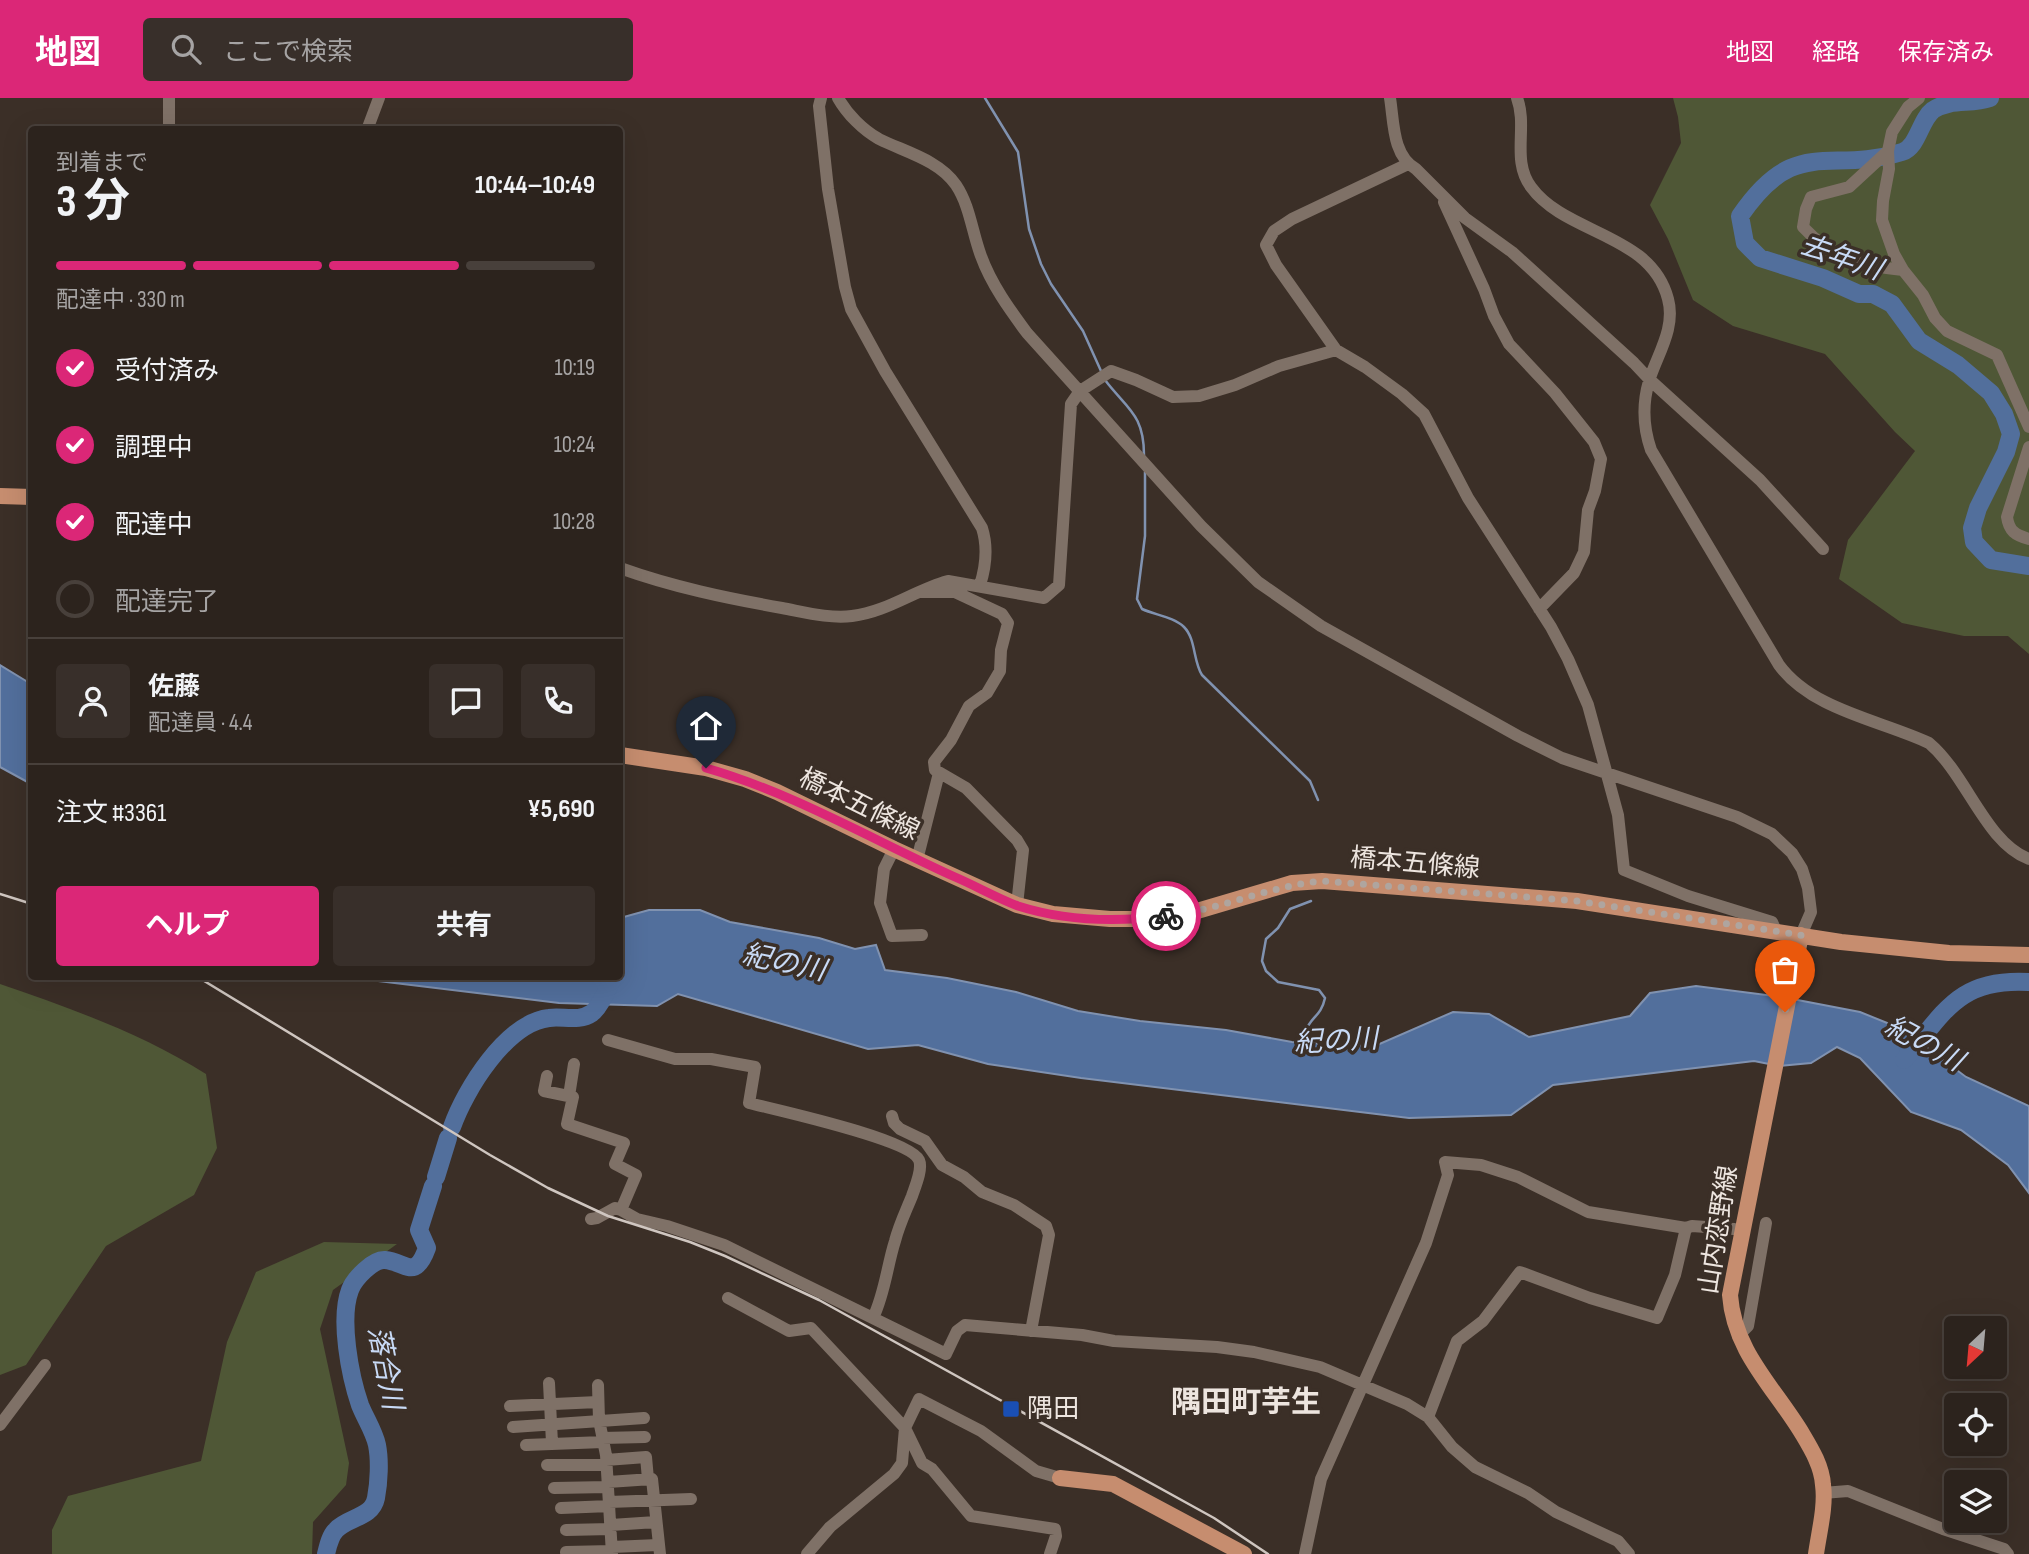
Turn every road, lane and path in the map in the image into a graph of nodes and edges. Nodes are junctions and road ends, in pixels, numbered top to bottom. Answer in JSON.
{"nodes":[{"id":1,"x":169,"y":98,"type":"edge"},
{"id":2,"x":379,"y":98,"type":"edge"},
{"id":3,"x":821,"y":98,"type":"edge"},
{"id":4,"x":838,"y":98,"type":"edge"},
{"id":5,"x":1390,"y":98,"type":"edge"},
{"id":6,"x":1517,"y":98,"type":"edge"},
{"id":7,"x":1919,"y":98,"type":"edge"},
{"id":8,"x":169,"y":126,"type":"edge"},
{"id":9,"x":368,"y":126,"type":"edge"},
{"id":10,"x":1888,"y":150,"type":"junction"},
{"id":11,"x":1408,"y":164,"type":"junction"},
{"id":12,"x":1439,"y":192,"type":"junction"},
{"id":13,"x":1903,"y":270,"type":"junction"},
{"id":14,"x":1336,"y":350,"type":"junction"},
{"id":15,"x":1650,"y":380,"type":"junction"},
{"id":16,"x":1080,"y":391,"type":"junction"},
{"id":17,"x":2029,"y":427,"type":"edge"},
{"id":18,"x":2029,"y":447,"type":"edge"},
{"id":19,"x":0,"y":496,"type":"edge"},
{"id":20,"x":28,"y":497,"type":"edge"},
{"id":21,"x":2029,"y":539,"type":"edge"},
{"id":22,"x":1823,"y":549,"type":"dead end"},
{"id":23,"x":623,"y":569,"type":"edge"},
{"id":24,"x":979,"y":585,"type":"junction"},
{"id":25,"x":919,"y":592,"type":"junction"},
{"id":26,"x":1539,"y":609,"type":"junction"},
{"id":27,"x":623,"y":755,"type":"edge"},
{"id":28,"x":939,"y":773,"type":"junction"},
{"id":29,"x":1605,"y":773,"type":"junction"},
{"id":30,"x":894,"y":849,"type":"junction"},
{"id":31,"x":2029,"y":859,"type":"edge"},
{"id":32,"x":917,"y":860,"type":"junction"},
{"id":33,"x":1017,"y":905,"type":"junction"},
{"id":34,"x":1776,"y":931,"type":"junction"},
{"id":35,"x":922,"y":935,"type":"dead end"},
{"id":36,"x":1801,"y":935,"type":"junction"},
{"id":37,"x":2029,"y":955,"type":"edge"},
{"id":38,"x":608,"y":1040,"type":"dead end"},
{"id":39,"x":574,"y":1064,"type":"dead end"},
{"id":40,"x":547,"y":1076,"type":"dead end"},
{"id":41,"x":569,"y":1096,"type":"junction"},
{"id":42,"x":892,"y":1115,"type":"dead end"},
{"id":43,"x":1686,"y":1228,"type":"junction"},
{"id":44,"x":1734,"y":1229,"type":"dead end"},
{"id":45,"x":1761,"y":1231,"type":"dead end"},
{"id":46,"x":728,"y":1298,"type":"dead end"},
{"id":47,"x":873,"y":1318,"type":"junction"},
{"id":48,"x":1031,"y":1331,"type":"junction"},
{"id":49,"x":1738,"y":1336,"type":"junction"},
{"id":50,"x":45,"y":1365,"type":"dead end"},
{"id":51,"x":549,"y":1383,"type":"dead end"},
{"id":52,"x":598,"y":1385,"type":"dead end"},
{"id":53,"x":1362,"y":1387,"type":"junction"},
{"id":54,"x":598,"y":1402,"type":"junction"},
{"id":55,"x":549,"y":1403,"type":"junction"},
{"id":56,"x":510,"y":1406,"type":"dead end"},
{"id":57,"x":1427,"y":1417,"type":"junction"},
{"id":58,"x":644,"y":1418,"type":"dead end"},
{"id":59,"x":599,"y":1420,"type":"junction"},
{"id":60,"x":550,"y":1424,"type":"junction"},
{"id":61,"x":0,"y":1425,"type":"edge"},
{"id":62,"x":513,"y":1427,"type":"dead end"},
{"id":63,"x":905,"y":1428,"type":"junction"},
{"id":64,"x":645,"y":1437,"type":"dead end"},
{"id":65,"x":603,"y":1440,"type":"junction"},
{"id":66,"x":552,"y":1443,"type":"junction"},
{"id":67,"x":526,"y":1445,"type":"dead end"},
{"id":68,"x":607,"y":1463,"type":"junction"},
{"id":69,"x":547,"y":1465,"type":"dead end"},
{"id":70,"x":1060,"y":1478,"type":"joint"},
{"id":71,"x":648,"y":1479,"type":"junction"},
{"id":72,"x":608,"y":1485,"type":"junction"},
{"id":73,"x":554,"y":1488,"type":"dead end"},
{"id":74,"x":1824,"y":1493,"type":"junction"},
{"id":75,"x":691,"y":1499,"type":"dead end"},
{"id":76,"x":654,"y":1500,"type":"junction"},
{"id":77,"x":610,"y":1504,"type":"junction"},
{"id":78,"x":561,"y":1508,"type":"dead end"},
{"id":79,"x":656,"y":1522,"type":"junction"},
{"id":80,"x":611,"y":1527,"type":"junction"},
{"id":81,"x":566,"y":1530,"type":"dead end"},
{"id":82,"x":659,"y":1550,"type":"edge"},
{"id":83,"x":612,"y":1551,"type":"edge"},
{"id":84,"x":566,"y":1552,"type":"edge"},
{"id":85,"x":807,"y":1554,"type":"edge"},
{"id":86,"x":1050,"y":1554,"type":"edge"},
{"id":87,"x":1244,"y":1554,"type":"edge"},
{"id":88,"x":1305,"y":1554,"type":"edge"},
{"id":89,"x":1629,"y":1554,"type":"edge"},
{"id":90,"x":1816,"y":1554,"type":"edge"},
{"id":91,"x":2008,"y":1554,"type":"edge"}],
"edges":[{"from":1,"to":8,"type":"street"},
{"from":2,"to":9,"type":"street"},
{"from":3,"to":24,"type":"street"},
{"from":4,"to":16,"type":"street"},
{"from":5,"to":11,"type":"street"},
{"from":6,"to":15,"type":"street"},
{"from":7,"to":10,"type":"street"},
{"from":10,"to":13,"type":"street"},
{"from":10,"to":13,"type":"street"},
{"from":11,"to":12,"type":"street"},
{"from":11,"to":14,"type":"street"},
{"from":12,"to":15,"type":"street"},
{"from":12,"to":26,"type":"street"},
{"from":13,"to":17,"type":"street"},
{"from":14,"to":16,"type":"street"},
{"from":14,"to":26,"type":"street"},
{"from":15,"to":22,"type":"street"},
{"from":15,"to":31,"type":"street"},
{"from":16,"to":24,"type":"street"},
{"from":16,"to":29,"type":"street"},
{"from":18,"to":21,"type":"street"},
{"from":19,"to":20,"type":"main road"},
{"from":23,"to":25,"type":"street"},
{"from":24,"to":25,"type":"street"},
{"from":25,"to":28,"type":"street"},
{"from":26,"to":29,"type":"street"},
{"from":27,"to":30,"type":"main road","name":"橋本五條線"},
{"from":28,"to":32,"type":"street"},
{"from":28,"to":33,"type":"street"},
{"from":29,"to":34,"type":"street"},
{"from":29,"to":36,"type":"street"},
{"from":30,"to":32,"type":"main road","name":"橋本五條線"},
{"from":30,"to":35,"type":"street"},
{"from":32,"to":33,"type":"main road","name":"橋本五條線"},
{"from":33,"to":34,"type":"main road","name":"橋本五條線"},
{"from":34,"to":36,"type":"main road","name":"橋本五條線"},
{"from":36,"to":37,"type":"main road","name":"橋本五條線"},
{"from":36,"to":49,"type":"main road","name":"山内恋野線"},
{"from":38,"to":47,"type":"street"},
{"from":39,"to":41,"type":"street"},
{"from":40,"to":41,"type":"street"},
{"from":41,"to":47,"type":"street"},
{"from":42,"to":48,"type":"street"},
{"from":43,"to":44,"type":"street"},
{"from":43,"to":53,"type":"street"},
{"from":43,"to":57,"type":"street"},
{"from":45,"to":49,"type":"street"},
{"from":46,"to":63,"type":"street"},
{"from":47,"to":48,"type":"street"},
{"from":48,"to":53,"type":"street"},
{"from":49,"to":74,"type":"main road","name":"山内恋野線"},
{"from":50,"to":61,"type":"street"},
{"from":51,"to":55,"type":"street"},
{"from":52,"to":54,"type":"street"},
{"from":53,"to":57,"type":"street"},
{"from":53,"to":88,"type":"street"},
{"from":54,"to":55,"type":"street"},
{"from":54,"to":59,"type":"street"},
{"from":55,"to":56,"type":"street"},
{"from":55,"to":60,"type":"street"},
{"from":57,"to":89,"type":"street"},
{"from":58,"to":59,"type":"street"},
{"from":59,"to":60,"type":"street"},
{"from":59,"to":65,"type":"street"},
{"from":60,"to":62,"type":"street"},
{"from":60,"to":66,"type":"street"},
{"from":63,"to":70,"type":"street"},
{"from":63,"to":85,"type":"street"},
{"from":63,"to":86,"type":"street"},
{"from":64,"to":65,"type":"street"},
{"from":65,"to":66,"type":"street"},
{"from":65,"to":68,"type":"street"},
{"from":66,"to":67,"type":"street"},
{"from":68,"to":69,"type":"street"},
{"from":68,"to":71,"type":"street"},
{"from":68,"to":72,"type":"street"},
{"from":70,"to":87,"type":"main road"},
{"from":71,"to":72,"type":"street"},
{"from":71,"to":76,"type":"street"},
{"from":72,"to":73,"type":"street"},
{"from":72,"to":77,"type":"street"},
{"from":74,"to":90,"type":"main road","name":"山内恋野線"},
{"from":74,"to":91,"type":"street"},
{"from":75,"to":76,"type":"street"},
{"from":76,"to":77,"type":"street"},
{"from":76,"to":79,"type":"street"},
{"from":77,"to":78,"type":"street"},
{"from":77,"to":80,"type":"street"},
{"from":79,"to":80,"type":"street"},
{"from":79,"to":82,"type":"street"},
{"from":80,"to":81,"type":"street"},
{"from":80,"to":83,"type":"street"},
{"from":82,"to":83,"type":"street"},
{"from":83,"to":84,"type":"street"}]}
